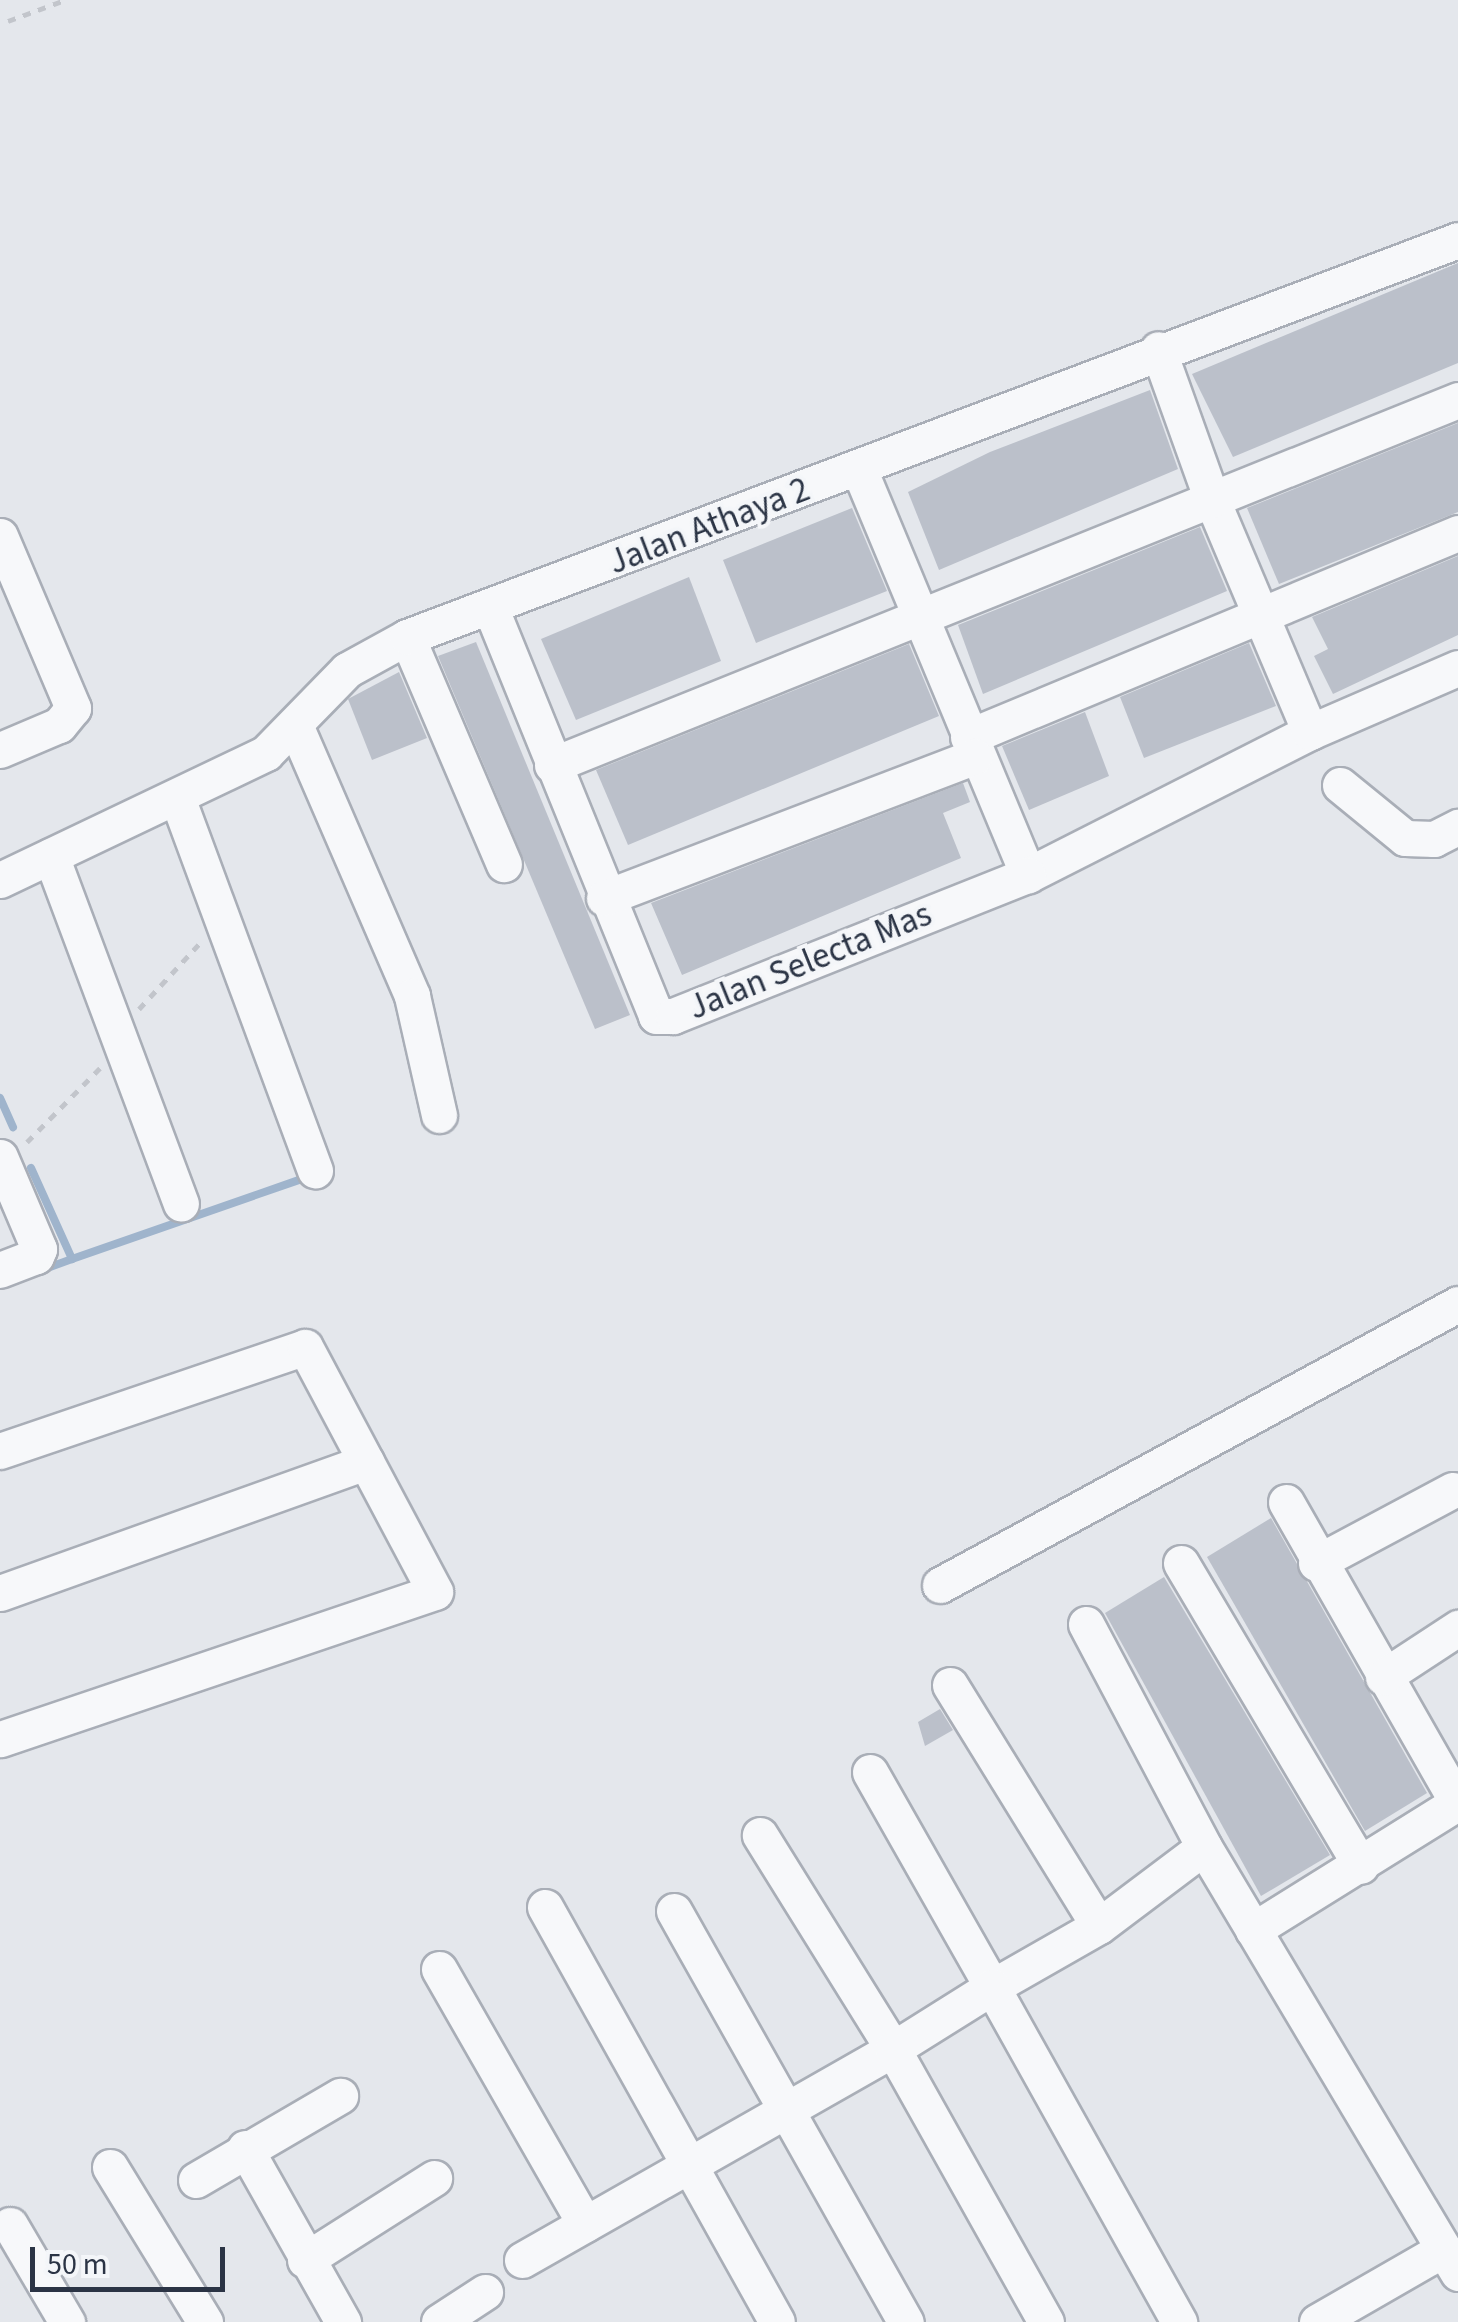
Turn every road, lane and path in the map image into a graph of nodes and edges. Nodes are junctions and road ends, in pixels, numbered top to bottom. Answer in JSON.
{"nodes":[{"id":1,"x":65,"y":0,"type":"edge"},
{"id":2,"x":8,"y":21,"type":"dead end"},
{"id":3,"x":1458,"y":240,"type":"edge"},
{"id":4,"x":1158,"y":349,"type":"junction"},
{"id":5,"x":1458,"y":400,"type":"edge"},
{"id":6,"x":859,"y":469,"type":"junction"},
{"id":7,"x":1212,"y":500,"type":"junction"},
{"id":8,"x":1458,"y":533,"type":"edge"},
{"id":9,"x":0,"y":536,"type":"edge"},
{"id":10,"x":492,"y":609,"type":"junction"},
{"id":11,"x":920,"y":614,"type":"junction"},
{"id":12,"x":1263,"y":615,"type":"junction"},
{"id":13,"x":407,"y":637,"type":"junction"},
{"id":14,"x":1458,"y":668,"type":"edge"},
{"id":15,"x":295,"y":725,"type":"junction"},
{"id":16,"x":1310,"y":732,"type":"junction"},
{"id":17,"x":971,"y":746,"type":"junction"},
{"id":18,"x":0,"y":750,"type":"edge"},
{"id":19,"x":552,"y":766,"type":"junction"},
{"id":20,"x":1340,"y":785,"type":"dead end"},
{"id":21,"x":178,"y":800,"type":"junction"},
{"id":22,"x":1458,"y":827,"type":"edge"},
{"id":23,"x":51,"y":856,"type":"junction"},
{"id":24,"x":504,"y":864,"type":"dead end"},
{"id":25,"x":1028,"y":875,"type":"junction"},
{"id":26,"x":0,"y":880,"type":"edge"},
{"id":27,"x":604,"y":898,"type":"junction"},
{"id":28,"x":438,"y":1115,"type":"dead end"},
{"id":29,"x":0,"y":1158,"type":"edge"},
{"id":30,"x":315,"y":1170,"type":"dead end"},
{"id":31,"x":181,"y":1204,"type":"dead end"},
{"id":32,"x":9,"y":1267,"type":"edge"},
{"id":33,"x":1458,"y":1304,"type":"edge"},
{"id":34,"x":0,"y":1451,"type":"edge"},
{"id":35,"x":366,"y":1462,"type":"junction"},
{"id":36,"x":1453,"y":1490,"type":"dead end"},
{"id":37,"x":1286,"y":1502,"type":"dead end"},
{"id":38,"x":1316,"y":1562,"type":"junction"},
{"id":39,"x":1181,"y":1563,"type":"dead end"},
{"id":40,"x":940,"y":1585,"type":"dead end"},
{"id":41,"x":0,"y":1593,"type":"edge"},
{"id":42,"x":1086,"y":1624,"type":"dead end"},
{"id":43,"x":1458,"y":1628,"type":"edge"},
{"id":44,"x":1383,"y":1677,"type":"junction"},
{"id":45,"x":950,"y":1685,"type":"dead end"},
{"id":46,"x":0,"y":1739,"type":"edge"},
{"id":47,"x":870,"y":1772,"type":"dead end"},
{"id":48,"x":1454,"y":1785,"type":"edge"},
{"id":49,"x":760,"y":1835,"type":"dead end"},
{"id":50,"x":1204,"y":1847,"type":"junction"},
{"id":51,"x":1361,"y":1866,"type":"junction"},
{"id":52,"x":544,"y":1907,"type":"dead end"},
{"id":53,"x":674,"y":1911,"type":"dead end"},
{"id":54,"x":1099,"y":1926,"type":"junction"},
{"id":55,"x":1254,"y":1930,"type":"junction"},
{"id":56,"x":439,"y":1968,"type":"dead end"},
{"id":57,"x":992,"y":1986,"type":"junction"},
{"id":58,"x":893,"y":2049,"type":"junction"},
{"id":59,"x":340,"y":2096,"type":"dead end"},
{"id":60,"x":787,"y":2112,"type":"junction"},
{"id":61,"x":245,"y":2148,"type":"junction"},
{"id":62,"x":686,"y":2164,"type":"junction"},
{"id":63,"x":110,"y":2166,"type":"dead end"},
{"id":64,"x":434,"y":2178,"type":"dead end"},
{"id":65,"x":196,"y":2180,"type":"dead end"},
{"id":66,"x":585,"y":2224,"type":"junction"},
{"id":67,"x":10,"y":2225,"type":"dead end"},
{"id":68,"x":305,"y":2260,"type":"junction"},
{"id":69,"x":522,"y":2260,"type":"dead end"},
{"id":70,"x":1451,"y":2261,"type":"edge"},
{"id":71,"x":485,"y":2292,"type":"dead end"},
{"id":72,"x":1323,"y":2320,"type":"edge"},
{"id":73,"x":67,"y":2322,"type":"edge"},
{"id":74,"x":205,"y":2322,"type":"edge"},
{"id":75,"x":343,"y":2322,"type":"edge"},
{"id":76,"x":439,"y":2322,"type":"edge"},
{"id":77,"x":776,"y":2322,"type":"edge"},
{"id":78,"x":906,"y":2322,"type":"edge"},
{"id":79,"x":1046,"y":2322,"type":"edge"},
{"id":80,"x":1179,"y":2322,"type":"edge"}],
"edges":[{"from":1,"to":2,"type":"path"},
{"from":3,"to":4,"type":"street","name":"Jalan Athaya 2"},
{"from":4,"to":6,"type":"street","name":"Jalan Athaya 2"},
{"from":4,"to":7,"type":"street"},
{"from":5,"to":7,"type":"street"},
{"from":6,"to":10,"type":"street","name":"Jalan Athaya 2"},
{"from":6,"to":11,"type":"street"},
{"from":7,"to":11,"type":"street"},
{"from":7,"to":12,"type":"street"},
{"from":8,"to":12,"type":"street"},
{"from":9,"to":18,"type":"street"},
{"from":10,"to":13,"type":"street","name":"Jalan Athaya 2"},
{"from":10,"to":19,"type":"street","name":"Jalan Selecta Mas"},
{"from":11,"to":17,"type":"street"},
{"from":11,"to":19,"type":"street"},
{"from":12,"to":16,"type":"street"},
{"from":12,"to":17,"type":"street"},
{"from":13,"to":15,"type":"street","name":"Jalan Athaya 2"},
{"from":13,"to":24,"type":"street"},
{"from":14,"to":16,"type":"street","name":"Jalan Selecta Mas"},
{"from":15,"to":21,"type":"street","name":"Jalan Athaya 2"},
{"from":15,"to":28,"type":"street"},
{"from":16,"to":25,"type":"street","name":"Jalan Selecta Mas"},
{"from":17,"to":25,"type":"street"},
{"from":17,"to":27,"type":"street"},
{"from":19,"to":27,"type":"street","name":"Jalan Selecta Mas"},
{"from":20,"to":22,"type":"street"},
{"from":21,"to":23,"type":"street","name":"Jalan Athaya 2"},
{"from":21,"to":30,"type":"street"},
{"from":23,"to":26,"type":"street","name":"Jalan Athaya 2"},
{"from":23,"to":31,"type":"street"},
{"from":25,"to":27,"type":"street","name":"Jalan Selecta Mas"},
{"from":29,"to":32,"type":"street"},
{"from":33,"to":40,"type":"street"},
{"from":34,"to":35,"type":"street"},
{"from":35,"to":41,"type":"street"},
{"from":35,"to":46,"type":"street"},
{"from":36,"to":38,"type":"street"},
{"from":37,"to":38,"type":"street"},
{"from":38,"to":44,"type":"street"},
{"from":39,"to":51,"type":"street"},
{"from":42,"to":50,"type":"street"},
{"from":43,"to":44,"type":"street"},
{"from":44,"to":48,"type":"street"},
{"from":45,"to":54,"type":"street"},
{"from":47,"to":57,"type":"street"},
{"from":48,"to":51,"type":"street"},
{"from":49,"to":58,"type":"street"},
{"from":50,"to":54,"type":"street"},
{"from":50,"to":55,"type":"street"},
{"from":51,"to":55,"type":"street"},
{"from":52,"to":62,"type":"street"},
{"from":53,"to":60,"type":"street"},
{"from":54,"to":57,"type":"street"},
{"from":55,"to":70,"type":"street"},
{"from":56,"to":66,"type":"street"},
{"from":57,"to":58,"type":"street"},
{"from":57,"to":80,"type":"street"},
{"from":58,"to":60,"type":"street"},
{"from":58,"to":79,"type":"street"},
{"from":59,"to":61,"type":"street"},
{"from":60,"to":62,"type":"street"},
{"from":60,"to":78,"type":"street"},
{"from":61,"to":65,"type":"street"},
{"from":61,"to":68,"type":"street"},
{"from":62,"to":66,"type":"street"},
{"from":62,"to":77,"type":"street"},
{"from":63,"to":74,"type":"street"},
{"from":64,"to":68,"type":"street"},
{"from":66,"to":69,"type":"street"},
{"from":67,"to":73,"type":"street"},
{"from":68,"to":75,"type":"street"},
{"from":70,"to":72,"type":"street"},
{"from":71,"to":76,"type":"street"}]}
